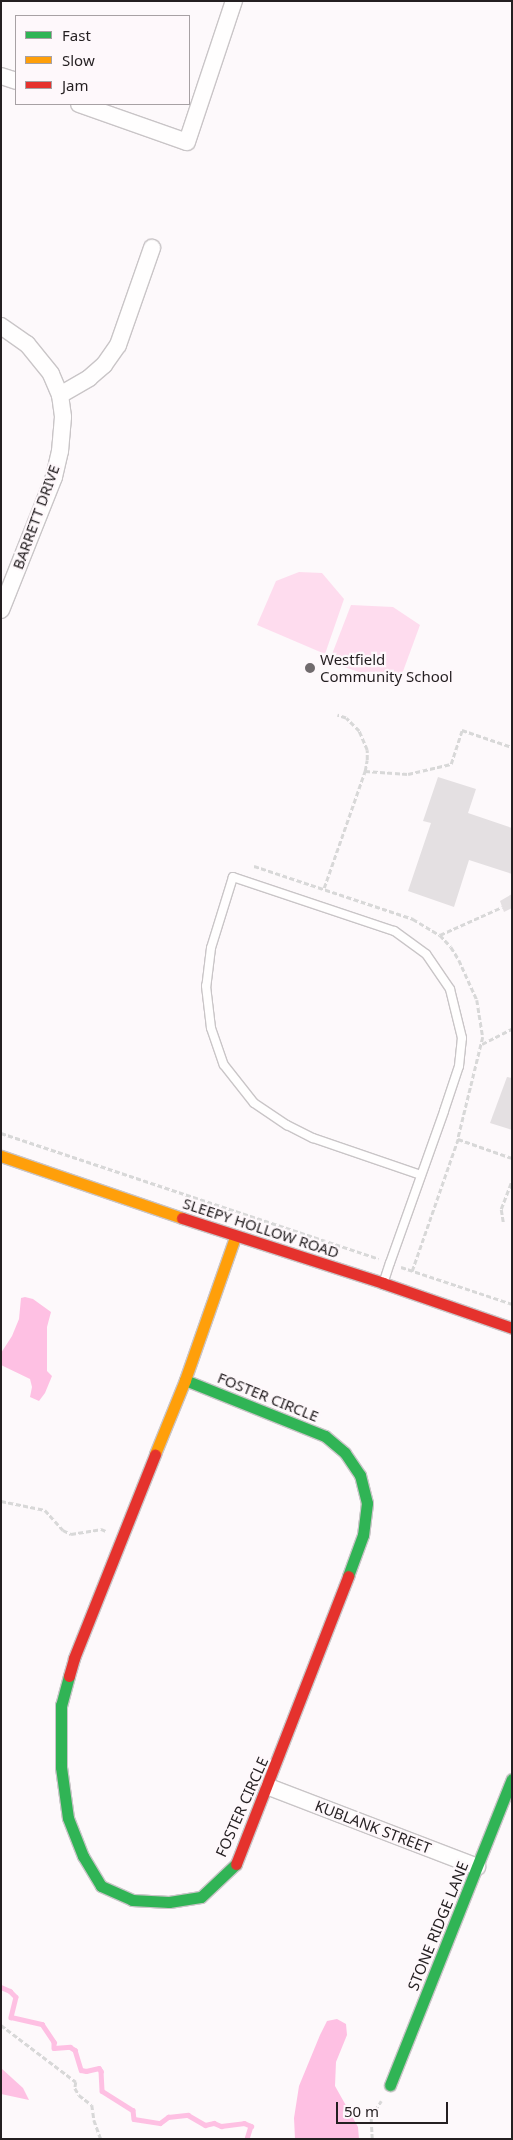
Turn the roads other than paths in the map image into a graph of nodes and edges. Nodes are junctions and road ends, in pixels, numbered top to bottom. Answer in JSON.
{"nodes":[{"id":1,"x":234,"y":1,"type":"edge"},
{"id":2,"x":1,"y":76,"type":"edge"},
{"id":3,"x":15,"y":81,"type":"edge"},
{"id":4,"x":82,"y":105,"type":"edge"},
{"id":5,"x":152,"y":248,"type":"dead end"},
{"id":6,"x":1,"y":326,"type":"edge"},
{"id":7,"x":60,"y":395,"type":"junction"},
{"id":8,"x":1,"y":610,"type":"edge"},
{"id":9,"x":1,"y":1156,"type":"edge"},
{"id":10,"x":421,"y":1174,"type":"junction"},
{"id":11,"x":235,"y":1237,"type":"junction"},
{"id":12,"x":383,"y":1283,"type":"junction"},
{"id":13,"x":512,"y":1328,"type":"edge"},
{"id":14,"x":185,"y":1380,"type":"junction"},
{"id":15,"x":512,"y":1778,"type":"edge"},
{"id":16,"x":269,"y":1787,"type":"junction"},
{"id":17,"x":478,"y":1867,"type":"junction"},
{"id":18,"x":390,"y":2085,"type":"road end"}],
"edges":[{"from":1,"to":4,"type":"street"},
{"from":2,"to":3,"type":"street"},
{"from":5,"to":7,"type":"street"},
{"from":6,"to":7,"type":"street","name":"BARRETT DRIVE"},
{"from":7,"to":8,"type":"street","name":"BARRETT DRIVE"},
{"from":9,"to":11,"type":"street","name":"SLEEPY HOLLOW ROAD"},
{"from":10,"to":10,"type":"lane"},
{"from":10,"to":12,"type":"lane"},
{"from":11,"to":12,"type":"street","name":"SLEEPY HOLLOW ROAD"},
{"from":11,"to":14,"type":"street","name":"FOSTER CIRCLE"},
{"from":12,"to":13,"type":"street","name":"SLEEPY HOLLOW ROAD"},
{"from":14,"to":16,"type":"street","name":"FOSTER CIRCLE"},
{"from":14,"to":16,"type":"street","name":"FOSTER CIRCLE"},
{"from":15,"to":17,"type":"street","name":"STONE RIDGE LANE"},
{"from":16,"to":17,"type":"street","name":"KUBLANK STREET"},
{"from":17,"to":18,"type":"street","name":"STONE RIDGE LANE"}]}
